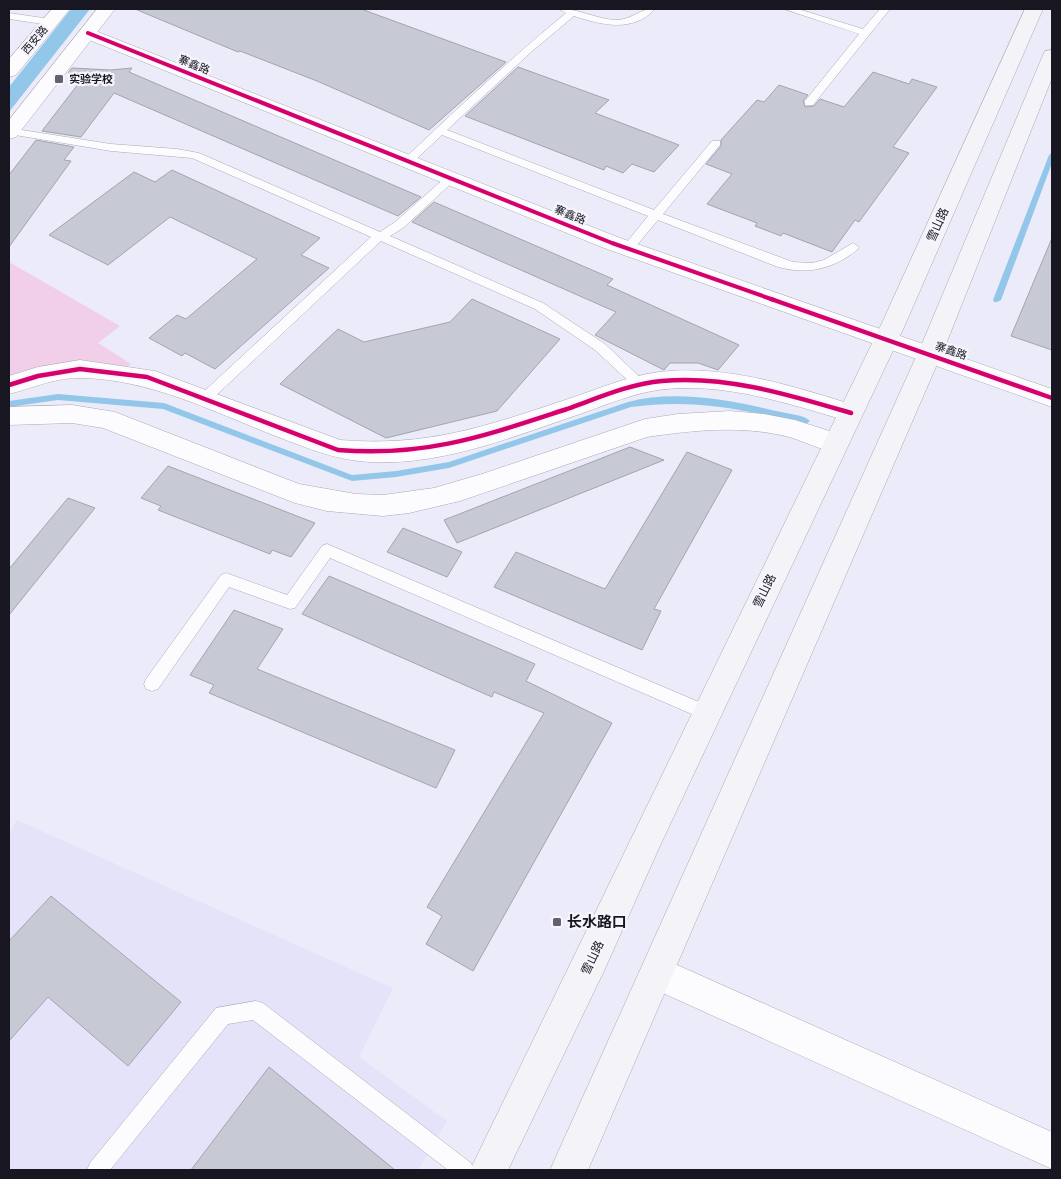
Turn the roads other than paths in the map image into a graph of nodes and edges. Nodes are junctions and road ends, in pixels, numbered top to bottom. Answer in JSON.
{"nodes":[{"id":1,"x":106,"y":9,"type":"edge"},
{"id":2,"x":650,"y":9,"type":"edge"},
{"id":3,"x":789,"y":9,"type":"edge"},
{"id":4,"x":885,"y":9,"type":"edge"},
{"id":5,"x":1034,"y":9,"type":"edge"},
{"id":6,"x":568,"y":11,"type":"edge"},
{"id":7,"x":55,"y":15,"type":"edge"},
{"id":8,"x":9,"y":16,"type":"edge"},
{"id":9,"x":88,"y":33,"type":"junction"},
{"id":10,"x":865,"y":33,"type":"junction"},
{"id":11,"x":1052,"y":55,"type":"edge"},
{"id":12,"x":9,"y":70,"type":"edge"},
{"id":13,"x":809,"y":102,"type":"dead end"},
{"id":14,"x":440,"y":131,"type":"junction"},
{"id":15,"x":10,"y":132,"type":"edge"},
{"id":16,"x":716,"y":143,"type":"dead end"},
{"id":17,"x":408,"y":161,"type":"junction"},
{"id":18,"x":450,"y":178,"type":"junction"},
{"id":19,"x":656,"y":215,"type":"junction"},
{"id":20,"x":381,"y":236,"type":"junction"},
{"id":21,"x":853,"y":247,"type":"dead end"},
{"id":22,"x":628,"y":248,"type":"junction"},
{"id":23,"x":886,"y":339,"type":"junction"},
{"id":24,"x":929,"y":354,"type":"junction"},
{"id":25,"x":9,"y":385,"type":"edge"},
{"id":26,"x":641,"y":385,"type":"junction"},
{"id":27,"x":1052,"y":398,"type":"edge"},
{"id":28,"x":204,"y":399,"type":"junction"},
{"id":29,"x":851,"y":413,"type":"junction"},
{"id":30,"x":9,"y":416,"type":"edge"},
{"id":31,"x":836,"y":443,"type":"junction"},
{"id":32,"x":152,"y":684,"type":"dead end"},
{"id":33,"x":707,"y":713,"type":"junction"},
{"id":34,"x":657,"y":973,"type":"junction"},
{"id":35,"x":1052,"y":1151,"type":"edge"},
{"id":36,"x":97,"y":1170,"type":"edge"},
{"id":37,"x":464,"y":1170,"type":"edge"},
{"id":38,"x":489,"y":1170,"type":"edge"},
{"id":39,"x":569,"y":1170,"type":"edge"}],
"edges":[{"from":1,"to":9,"type":"street"},
{"from":2,"to":6,"type":"lane"},
{"from":3,"to":10,"type":"lane"},
{"from":4,"to":10,"type":"lane"},
{"from":5,"to":23,"type":"main road","name":"雪山路"},
{"from":6,"to":14,"type":"lane"},
{"from":7,"to":8,"type":"lane"},
{"from":7,"to":12,"type":"street","name":"西安路"},
{"from":9,"to":15,"type":"street"},
{"from":9,"to":17,"type":"street","name":"寨鑫路"},
{"from":10,"to":13,"type":"lane"},
{"from":11,"to":24,"type":"main road"},
{"from":14,"to":17,"type":"lane"},
{"from":14,"to":19,"type":"lane"},
{"from":15,"to":20,"type":"lane"},
{"from":16,"to":19,"type":"lane"},
{"from":17,"to":18,"type":"street","name":"寨鑫路"},
{"from":18,"to":20,"type":"lane"},
{"from":18,"to":22,"type":"street","name":"寨鑫路"},
{"from":19,"to":21,"type":"lane"},
{"from":19,"to":22,"type":"lane"},
{"from":20,"to":26,"type":"lane"},
{"from":20,"to":28,"type":"lane"},
{"from":22,"to":23,"type":"street","name":"寨鑫路"},
{"from":23,"to":24,"type":"street","name":"寨鑫路"},
{"from":23,"to":29,"type":"main road","name":"雪山路"},
{"from":24,"to":27,"type":"street","name":"寨鑫路"},
{"from":24,"to":34,"type":"main road"},
{"from":25,"to":28,"type":"street"},
{"from":26,"to":28,"type":"street"},
{"from":26,"to":29,"type":"street"},
{"from":29,"to":31,"type":"main road","name":"雪山路"},
{"from":30,"to":31,"type":"street"},
{"from":31,"to":33,"type":"main road","name":"雪山路"},
{"from":32,"to":33,"type":"lane"},
{"from":33,"to":38,"type":"main road","name":"雪山路"},
{"from":34,"to":35,"type":"street"},
{"from":34,"to":39,"type":"main road"},
{"from":36,"to":37,"type":"lane"}]}
